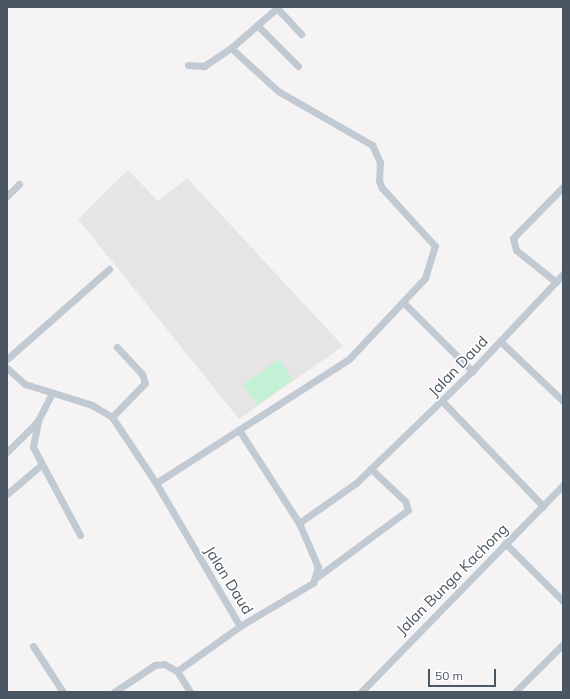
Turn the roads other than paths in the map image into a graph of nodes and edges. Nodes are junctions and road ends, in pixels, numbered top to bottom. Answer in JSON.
{"nodes":[{"id":1,"x":277,"y":7,"type":"edge"},
{"id":2,"x":257,"y":25,"type":"junction"},
{"id":3,"x":301,"y":34,"type":"dead end"},
{"id":4,"x":231,"y":48,"type":"junction"},
{"id":5,"x":188,"y":65,"type":"dead end"},
{"id":6,"x":298,"y":66,"type":"dead end"},
{"id":7,"x":19,"y":184,"type":"dead end"},
{"id":8,"x":563,"y":186,"type":"edge"},
{"id":9,"x":7,"y":196,"type":"edge"},
{"id":10,"x":110,"y":270,"type":"dead end"},
{"id":11,"x":563,"y":274,"type":"edge"},
{"id":12,"x":556,"y":282,"type":"junction"},
{"id":13,"x":403,"y":302,"type":"junction"},
{"id":14,"x":500,"y":341,"type":"junction"},
{"id":15,"x":117,"y":346,"type":"dead end"},
{"id":16,"x":7,"y":359,"type":"edge"},
{"id":17,"x":7,"y":368,"type":"edge"},
{"id":18,"x":472,"y":371,"type":"junction"},
{"id":19,"x":52,"y":393,"type":"junction"},
{"id":20,"x":442,"y":401,"type":"junction"},
{"id":21,"x":563,"y":401,"type":"edge"},
{"id":22,"x":112,"y":417,"type":"junction"},
{"id":23,"x":38,"y":421,"type":"junction"},
{"id":24,"x":239,"y":430,"type":"junction"},
{"id":25,"x":7,"y":452,"type":"edge"},
{"id":26,"x":40,"y":466,"type":"junction"},
{"id":27,"x":371,"y":469,"type":"junction"},
{"id":28,"x":156,"y":483,"type":"junction"},
{"id":29,"x":563,"y":485,"type":"edge"},
{"id":30,"x":7,"y":494,"type":"edge"},
{"id":31,"x":543,"y":506,"type":"junction"},
{"id":32,"x":299,"y":523,"type":"junction"},
{"id":33,"x":80,"y":535,"type":"dead end"},
{"id":34,"x":506,"y":543,"type":"junction"},
{"id":35,"x":317,"y":576,"type":"junction"},
{"id":36,"x":563,"y":601,"type":"edge"},
{"id":37,"x":240,"y":626,"type":"junction"},
{"id":38,"x":563,"y":644,"type":"edge"},
{"id":39,"x":32,"y":646,"type":"dead end"},
{"id":40,"x":177,"y":671,"type":"junction"},
{"id":41,"x":63,"y":692,"type":"edge"},
{"id":42,"x":114,"y":692,"type":"edge"},
{"id":43,"x":190,"y":692,"type":"edge"},
{"id":44,"x":361,"y":692,"type":"edge"},
{"id":45,"x":515,"y":692,"type":"edge"}],
"edges":[{"from":1,"to":2,"type":"street"},
{"from":1,"to":3,"type":"street"},
{"from":2,"to":4,"type":"street"},
{"from":2,"to":6,"type":"street"},
{"from":4,"to":5,"type":"street"},
{"from":4,"to":13,"type":"street"},
{"from":7,"to":9,"type":"street"},
{"from":8,"to":12,"type":"street"},
{"from":10,"to":16,"type":"street"},
{"from":11,"to":12,"type":"street","name":"Jalan Daud"},
{"from":12,"to":14,"type":"street","name":"Jalan Daud"},
{"from":13,"to":18,"type":"street"},
{"from":13,"to":24,"type":"street"},
{"from":14,"to":18,"type":"street","name":"Jalan Daud"},
{"from":14,"to":21,"type":"street"},
{"from":15,"to":22,"type":"street"},
{"from":17,"to":19,"type":"street","name":"Jalan Daud"},
{"from":18,"to":20,"type":"street","name":"Jalan Daud"},
{"from":19,"to":22,"type":"street","name":"Jalan Daud"},
{"from":19,"to":23,"type":"street"},
{"from":20,"to":27,"type":"street","name":"Jalan Daud"},
{"from":20,"to":31,"type":"street"},
{"from":22,"to":28,"type":"street","name":"Jalan Daud"},
{"from":23,"to":25,"type":"street"},
{"from":23,"to":26,"type":"street"},
{"from":24,"to":28,"type":"street"},
{"from":24,"to":32,"type":"street"},
{"from":26,"to":30,"type":"street"},
{"from":26,"to":33,"type":"street"},
{"from":27,"to":32,"type":"street","name":"Jalan Daud"},
{"from":27,"to":35,"type":"street","name":"Jalan Daud"},
{"from":28,"to":37,"type":"street","name":"Jalan Daud"},
{"from":29,"to":31,"type":"street","name":"Jalan Bunga Kachong"},
{"from":31,"to":34,"type":"street","name":"Jalan Bunga Kachong"},
{"from":32,"to":35,"type":"street"},
{"from":34,"to":36,"type":"street"},
{"from":34,"to":44,"type":"street","name":"Jalan Bunga Kachong"},
{"from":35,"to":37,"type":"street","name":"Jalan Daud"},
{"from":37,"to":40,"type":"street"},
{"from":38,"to":45,"type":"street"},
{"from":39,"to":41,"type":"street"},
{"from":40,"to":42,"type":"street"},
{"from":40,"to":43,"type":"street"}]}
